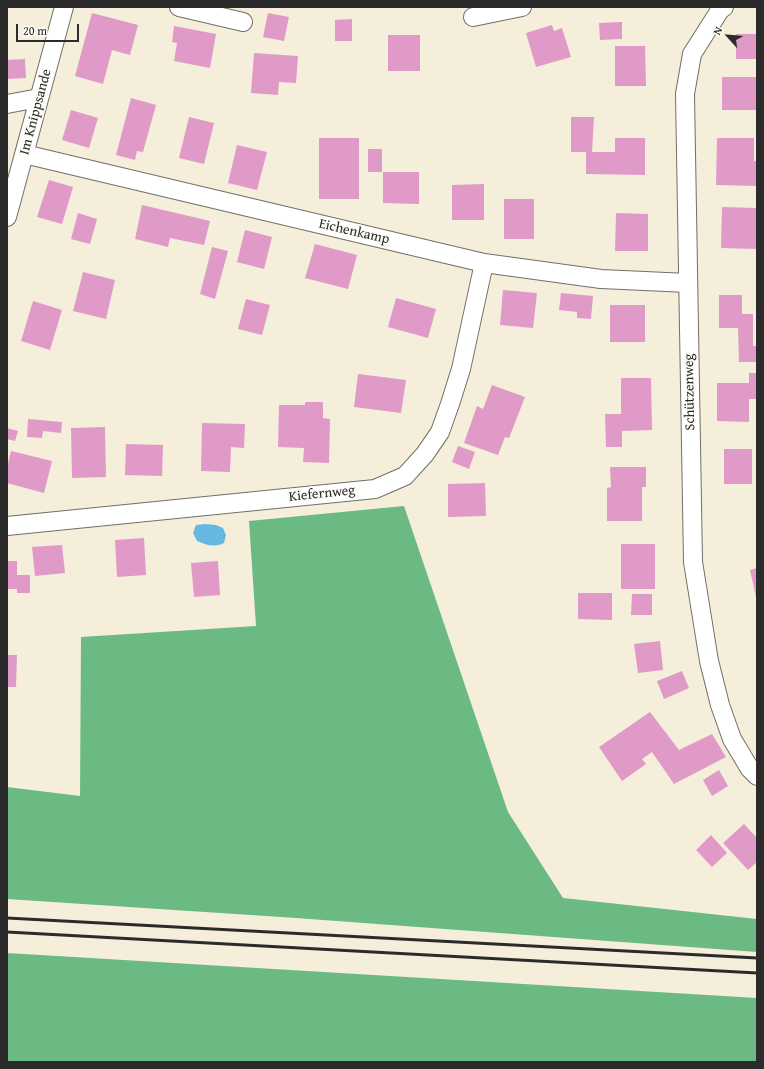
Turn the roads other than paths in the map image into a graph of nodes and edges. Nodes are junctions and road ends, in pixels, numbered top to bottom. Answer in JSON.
{"nodes":[{"id":1,"x":64,"y":7,"type":"edge"},
{"id":2,"x":179,"y":7,"type":"edge"},
{"id":3,"x":522,"y":7,"type":"edge"},
{"id":4,"x":720,"y":8,"type":"edge"},
{"id":5,"x":473,"y":17,"type":"dead end"},
{"id":6,"x":243,"y":22,"type":"dead end"},
{"id":7,"x":40,"y":98,"type":"junction"},
{"id":8,"x":7,"y":104,"type":"edge"},
{"id":9,"x":24,"y":154,"type":"junction"},
{"id":10,"x":7,"y":217,"type":"edge"},
{"id":11,"x":484,"y":263,"type":"junction"},
{"id":12,"x":688,"y":283,"type":"junction"},
{"id":13,"x":7,"y":526,"type":"edge"},
{"id":14,"x":757,"y":776,"type":"edge"}],
"edges":[{"from":1,"to":7,"type":"street","name":"Im Knippsande"},
{"from":2,"to":6,"type":"street"},
{"from":3,"to":5,"type":"street"},
{"from":4,"to":12,"type":"street","name":"Schützenweg"},
{"from":7,"to":8,"type":"street"},
{"from":7,"to":9,"type":"street","name":"Im Knippsande"},
{"from":9,"to":10,"type":"street","name":"Im Knippsande"},
{"from":9,"to":11,"type":"street","name":"Eichenkamp"},
{"from":11,"to":12,"type":"street","name":"Eichenkamp"},
{"from":11,"to":13,"type":"street","name":"Kiefernweg"},
{"from":12,"to":14,"type":"street","name":"Schützenweg"}]}
